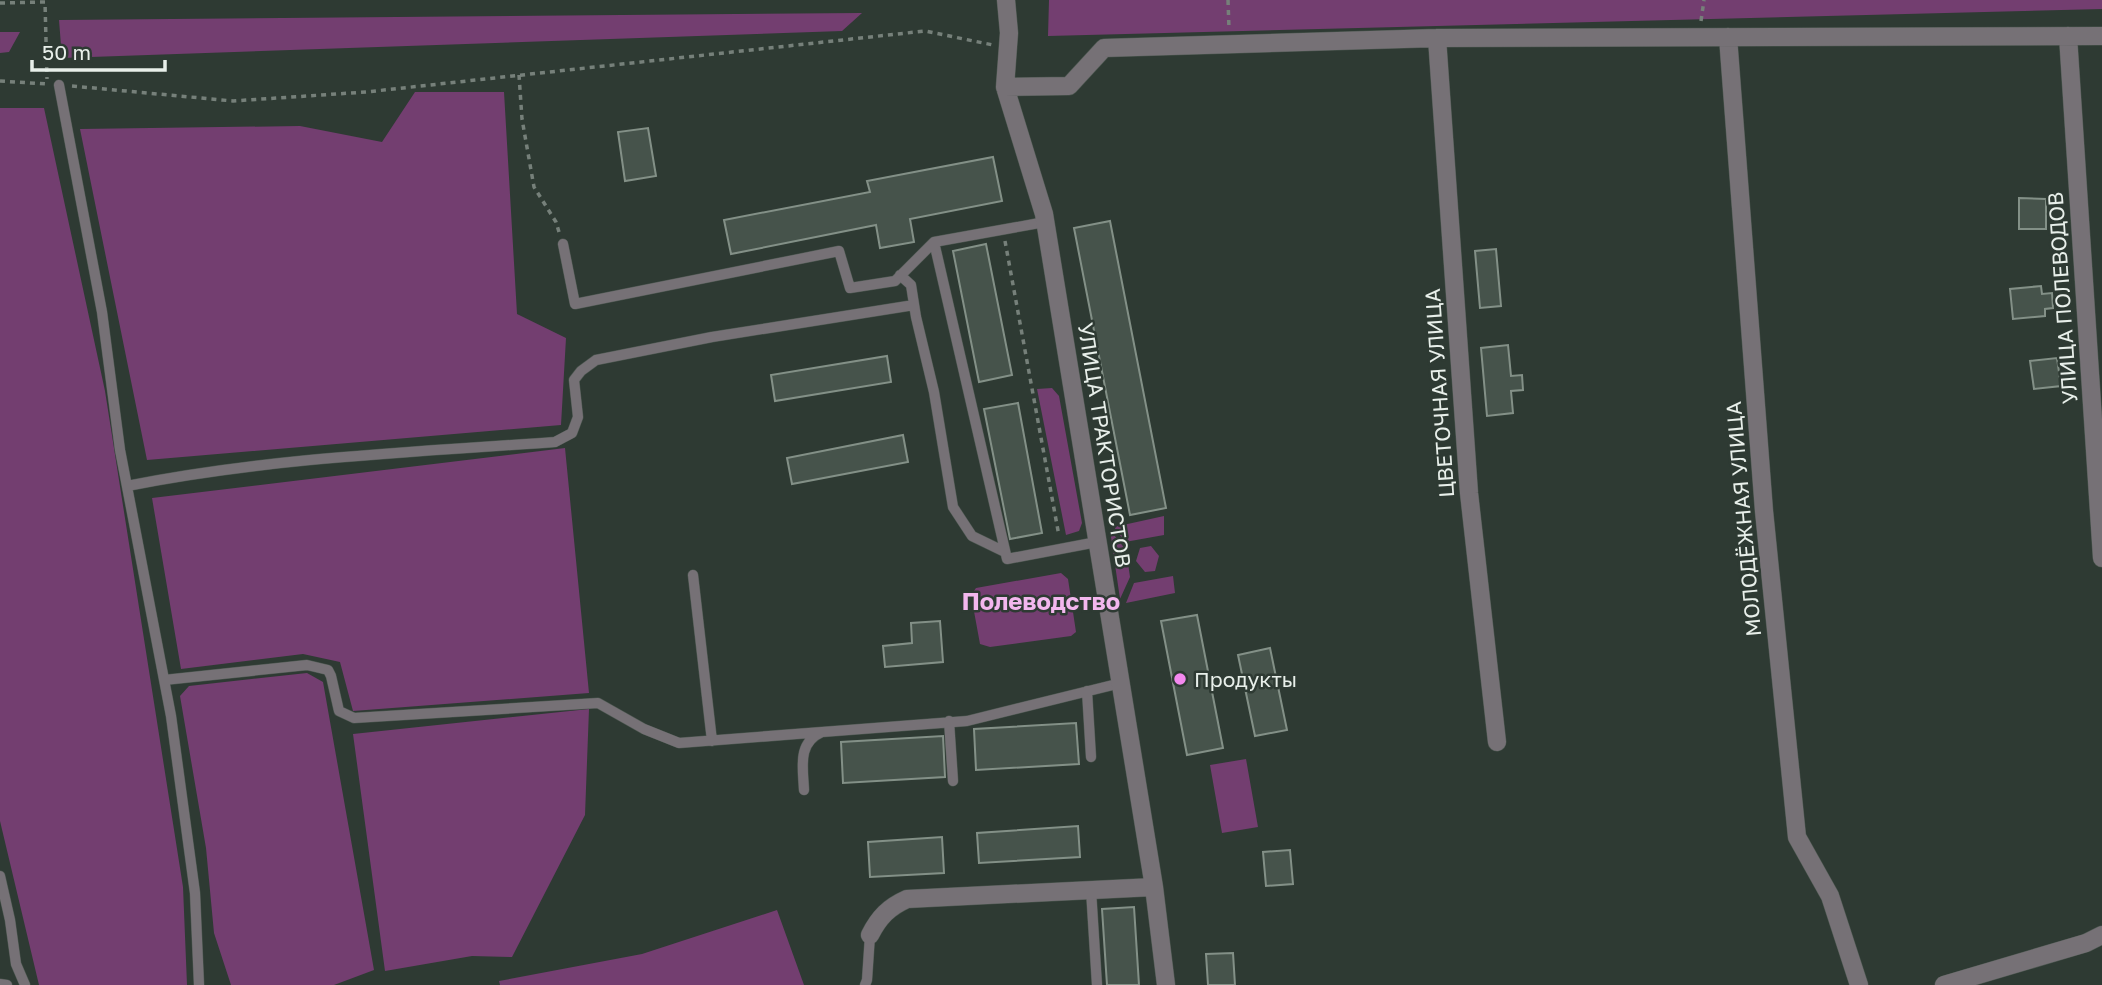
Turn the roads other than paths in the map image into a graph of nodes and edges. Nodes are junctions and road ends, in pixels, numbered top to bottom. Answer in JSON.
{"nodes":[{"id":1,"x":1006,"y":0,"type":"edge"},
{"id":2,"x":2068,"y":36,"type":"junction"},
{"id":3,"x":2102,"y":36,"type":"edge"},
{"id":4,"x":1728,"y":37,"type":"junction"},
{"id":5,"x":1437,"y":38,"type":"junction"},
{"id":6,"x":59,"y":85,"type":"road end"},
{"id":7,"x":1005,"y":87,"type":"junction"},
{"id":8,"x":1045,"y":222,"type":"junction"},
{"id":9,"x":934,"y":242,"type":"junction"},
{"id":10,"x":563,"y":244,"type":"road end"},
{"id":11,"x":900,"y":275,"type":"junction"},
{"id":12,"x":914,"y":305,"type":"junction"},
{"id":13,"x":127,"y":486,"type":"junction"},
{"id":14,"x":1097,"y":542,"type":"junction"},
{"id":15,"x":1006,"y":552,"type":"junction"},
{"id":16,"x":2102,"y":558,"type":"edge"},
{"id":17,"x":693,"y":575,"type":"dead end"},
{"id":18,"x":164,"y":680,"type":"junction"},
{"id":19,"x":1121,"y":683,"type":"junction"},
{"id":20,"x":1087,"y":691,"type":"junction"},
{"id":21,"x":949,"y":721,"type":"junction"},
{"id":22,"x":822,"y":732,"type":"junction"},
{"id":23,"x":712,"y":741,"type":"junction"},
{"id":24,"x":1497,"y":743,"type":"dead end"},
{"id":25,"x":1091,"y":757,"type":"dead end"},
{"id":26,"x":953,"y":781,"type":"dead end"},
{"id":27,"x":804,"y":790,"type":"dead end"},
{"id":28,"x":0,"y":876,"type":"edge"},
{"id":29,"x":1154,"y":887,"type":"junction"},
{"id":30,"x":1091,"y":890,"type":"junction"},
{"id":31,"x":870,"y":935,"type":"joint"},
{"id":32,"x":2102,"y":935,"type":"edge"},
{"id":33,"x":0,"y":984,"type":"edge"},
{"id":34,"x":7,"y":985,"type":"edge"},
{"id":35,"x":25,"y":985,"type":"edge"},
{"id":36,"x":199,"y":985,"type":"edge"},
{"id":37,"x":865,"y":985,"type":"edge"},
{"id":38,"x":1097,"y":985,"type":"edge"},
{"id":39,"x":1166,"y":985,"type":"edge"},
{"id":40,"x":1859,"y":985,"type":"edge"},
{"id":41,"x":1944,"y":985,"type":"edge"}],
"edges":[{"from":1,"to":7,"type":"street","name":"УЛИЦА ТРАКТОРИСТОВ"},
{"from":2,"to":3,"type":"street"},
{"from":2,"to":4,"type":"street"},
{"from":2,"to":16,"type":"street","name":"УЛИЦА ПОЛЕВОДОВ"},
{"from":4,"to":5,"type":"street"},
{"from":4,"to":40,"type":"street","name":"МОЛОДЁЖНАЯ УЛИЦА"},
{"from":5,"to":7,"type":"street"},
{"from":5,"to":24,"type":"street","name":"ЦВЕТОЧНАЯ УЛИЦА"},
{"from":6,"to":13,"type":"lane"},
{"from":7,"to":8,"type":"street","name":"УЛИЦА ТРАКТОРИСТОВ"},
{"from":8,"to":9,"type":"lane"},
{"from":8,"to":14,"type":"street","name":"УЛИЦА ТРАКТОРИСТОВ"},
{"from":9,"to":11,"type":"lane"},
{"from":9,"to":15,"type":"lane"},
{"from":10,"to":11,"type":"lane"},
{"from":11,"to":12,"type":"lane"},
{"from":12,"to":13,"type":"lane"},
{"from":12,"to":15,"type":"lane"},
{"from":13,"to":18,"type":"lane"},
{"from":14,"to":15,"type":"lane"},
{"from":14,"to":19,"type":"street","name":"УЛИЦА ТРАКТОРИСТОВ"},
{"from":17,"to":23,"type":"lane"},
{"from":18,"to":23,"type":"lane"},
{"from":18,"to":36,"type":"lane"},
{"from":19,"to":20,"type":"lane"},
{"from":19,"to":29,"type":"street","name":"УЛИЦА ТРАКТОРИСТОВ"},
{"from":20,"to":21,"type":"lane"},
{"from":20,"to":25,"type":"lane"},
{"from":21,"to":22,"type":"lane"},
{"from":21,"to":26,"type":"lane"},
{"from":22,"to":23,"type":"lane"},
{"from":22,"to":27,"type":"lane"},
{"from":28,"to":35,"type":"lane"},
{"from":29,"to":30,"type":"street"},
{"from":29,"to":39,"type":"street","name":"УЛИЦА ТРАКТОРИСТОВ"},
{"from":30,"to":31,"type":"street"},
{"from":30,"to":38,"type":"lane"},
{"from":31,"to":37,"type":"lane"},
{"from":32,"to":41,"type":"street"},
{"from":33,"to":34,"type":"lane"}]}
